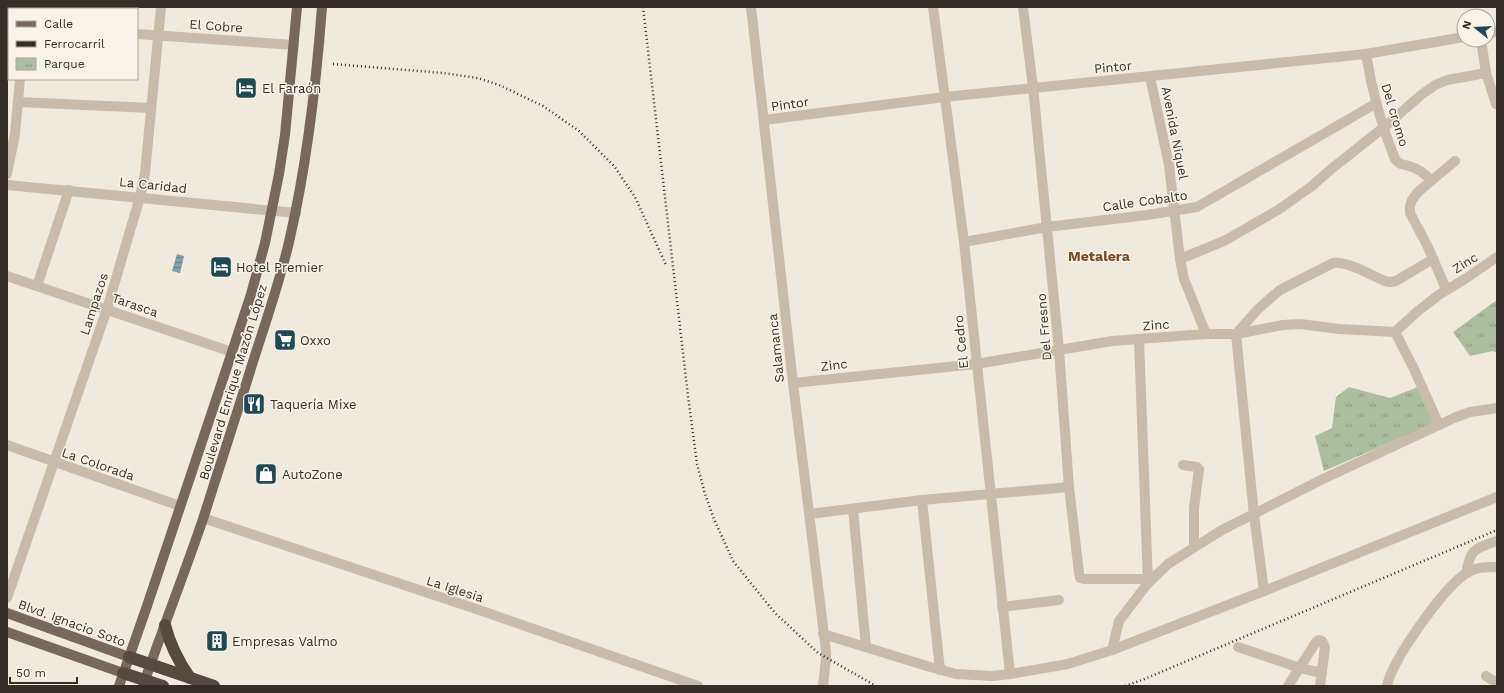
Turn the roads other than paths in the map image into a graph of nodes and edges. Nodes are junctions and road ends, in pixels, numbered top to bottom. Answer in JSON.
{"nodes":[{"id":1,"x":161,"y":7,"type":"edge"},
{"id":2,"x":297,"y":7,"type":"edge"},
{"id":3,"x":322,"y":7,"type":"edge"},
{"id":4,"x":751,"y":7,"type":"edge"},
{"id":5,"x":933,"y":7,"type":"edge"},
{"id":6,"x":1023,"y":7,"type":"edge"},
{"id":7,"x":138,"y":34,"type":"edge"},
{"id":8,"x":158,"y":36,"type":"junction"},
{"id":9,"x":1456,"y":38,"type":"edge"},
{"id":10,"x":294,"y":44,"type":"junction"},
{"id":11,"x":1482,"y":48,"type":"edge"},
{"id":12,"x":1366,"y":54,"type":"junction"},
{"id":13,"x":1486,"y":73,"type":"junction"},
{"id":14,"x":1150,"y":77,"type":"junction"},
{"id":15,"x":20,"y":80,"type":"edge"},
{"id":16,"x":1033,"y":87,"type":"junction"},
{"id":17,"x":945,"y":97,"type":"junction"},
{"id":18,"x":18,"y":102,"type":"junction"},
{"id":19,"x":1375,"y":104,"type":"junction"},
{"id":20,"x":1496,"y":104,"type":"dead end"},
{"id":21,"x":151,"y":108,"type":"junction"},
{"id":22,"x":764,"y":120,"type":"junction"},
{"id":23,"x":1383,"y":128,"type":"junction"},
{"id":24,"x":1455,"y":161,"type":"dead end"},
{"id":25,"x":7,"y":174,"type":"edge"},
{"id":26,"x":1431,"y":180,"type":"junction"},
{"id":27,"x":7,"y":185,"type":"edge"},
{"id":28,"x":69,"y":190,"type":"junction"},
{"id":29,"x":140,"y":197,"type":"junction"},
{"id":30,"x":272,"y":211,"type":"junction"},
{"id":31,"x":1175,"y":211,"type":"junction"},
{"id":32,"x":296,"y":213,"type":"junction"},
{"id":33,"x":1047,"y":227,"type":"junction"},
{"id":34,"x":964,"y":242,"type":"junction"},
{"id":35,"x":1497,"y":257,"type":"edge"},
{"id":36,"x":1180,"y":259,"type":"junction"},
{"id":37,"x":1433,"y":259,"type":"junction"},
{"id":38,"x":7,"y":276,"type":"edge"},
{"id":39,"x":37,"y":286,"type":"junction"},
{"id":40,"x":1446,"y":289,"type":"junction"},
{"id":41,"x":107,"y":309,"type":"junction"},
{"id":42,"x":1396,"y":332,"type":"junction"},
{"id":43,"x":1206,"y":334,"type":"junction"},
{"id":44,"x":1236,"y":334,"type":"junction"},
{"id":45,"x":1139,"y":339,"type":"junction"},
{"id":46,"x":1059,"y":350,"type":"junction"},
{"id":47,"x":232,"y":352,"type":"junction"},
{"id":48,"x":976,"y":364,"type":"junction"},
{"id":49,"x":793,"y":383,"type":"junction"},
{"id":50,"x":1497,"y":408,"type":"edge"},
{"id":51,"x":1439,"y":425,"type":"junction"},
{"id":52,"x":7,"y":445,"type":"edge"},
{"id":53,"x":54,"y":462,"type":"junction"},
{"id":54,"x":1183,"y":465,"type":"dead end"},
{"id":55,"x":1069,"y":487,"type":"junction"},
{"id":56,"x":990,"y":494,"type":"junction"},
{"id":57,"x":1497,"y":497,"type":"edge"},
{"id":58,"x":922,"y":500,"type":"junction"},
{"id":59,"x":180,"y":506,"type":"junction"},
{"id":60,"x":853,"y":509,"type":"junction"},
{"id":61,"x":809,"y":514,"type":"junction"},
{"id":62,"x":1254,"y":515,"type":"junction"},
{"id":63,"x":203,"y":518,"type":"junction"},
{"id":64,"x":1497,"y":542,"type":"edge"},
{"id":65,"x":1194,"y":547,"type":"junction"},
{"id":66,"x":1497,"y":567,"type":"edge"},
{"id":67,"x":1466,"y":573,"type":"junction"},
{"id":68,"x":1148,"y":581,"type":"junction"},
{"id":69,"x":1264,"y":591,"type":"junction"},
{"id":70,"x":7,"y":598,"type":"edge"},
{"id":71,"x":1059,"y":600,"type":"dead end"},
{"id":72,"x":1002,"y":607,"type":"junction"},
{"id":73,"x":7,"y":613,"type":"edge"},
{"id":74,"x":165,"y":625,"type":"junction"},
{"id":75,"x":7,"y":632,"type":"edge"},
{"id":76,"x":823,"y":634,"type":"junction"},
{"id":77,"x":866,"y":647,"type":"junction"},
{"id":78,"x":1238,"y":647,"type":"dead end"},
{"id":79,"x":1112,"y":650,"type":"junction"},
{"id":80,"x":129,"y":657,"type":"junction"},
{"id":81,"x":151,"y":665,"type":"junction"},
{"id":82,"x":1300,"y":668,"type":"junction"},
{"id":83,"x":940,"y":670,"type":"junction"},
{"id":84,"x":123,"y":672,"type":"junction"},
{"id":85,"x":1322,"y":673,"type":"junction"},
{"id":86,"x":1010,"y":674,"type":"junction"},
{"id":87,"x":1486,"y":676,"type":"dead end"},
{"id":88,"x":190,"y":678,"type":"junction"},
{"id":89,"x":144,"y":683,"type":"edge"},
{"id":90,"x":1497,"y":683,"type":"edge"},
{"id":91,"x":119,"y":686,"type":"edge"},
{"id":92,"x":163,"y":686,"type":"edge"},
{"id":93,"x":214,"y":686,"type":"edge"},
{"id":94,"x":698,"y":686,"type":"edge"},
{"id":95,"x":823,"y":686,"type":"edge"},
{"id":96,"x":1288,"y":686,"type":"edge"},
{"id":97,"x":1320,"y":686,"type":"edge"},
{"id":98,"x":1387,"y":686,"type":"edge"}],
"edges":[{"from":1,"to":8,"type":"street","name":"Lampazos"},
{"from":2,"to":10,"type":"main road","name":"Boulevard Enrique Mazón López"},
{"from":3,"to":32,"type":"main road","name":"Boulevard Enrique Mazón López"},
{"from":4,"to":22,"type":"street","name":"Salamanca"},
{"from":5,"to":17,"type":"street","name":"El Cedro"},
{"from":6,"to":16,"type":"street","name":"Del Fresno"},
{"from":7,"to":8,"type":"street","name":"El Cobre"},
{"from":8,"to":10,"type":"street","name":"El Cobre"},
{"from":8,"to":21,"type":"street","name":"Lampazos"},
{"from":9,"to":12,"type":"street","name":"Pintor"},
{"from":10,"to":30,"type":"main road","name":"Boulevard Enrique Mazón López"},
{"from":11,"to":13,"type":"street"},
{"from":12,"to":14,"type":"street","name":"Pintor"},
{"from":12,"to":19,"type":"street","name":"Del cromo"},
{"from":13,"to":20,"type":"street"},
{"from":13,"to":23,"type":"street"},
{"from":14,"to":16,"type":"street","name":"Pintor"},
{"from":14,"to":31,"type":"street","name":"Avenida Niquel"},
{"from":15,"to":18,"type":"street"},
{"from":16,"to":17,"type":"street","name":"Pintor"},
{"from":16,"to":33,"type":"street","name":"Del Fresno"},
{"from":17,"to":22,"type":"street","name":"Pintor"},
{"from":17,"to":34,"type":"street","name":"El Cedro"},
{"from":18,"to":21,"type":"street"},
{"from":18,"to":25,"type":"street"},
{"from":19,"to":23,"type":"street","name":"Del cromo"},
{"from":19,"to":31,"type":"street","name":"Calle Cobalto"},
{"from":21,"to":29,"type":"street","name":"Lampazos"},
{"from":22,"to":49,"type":"street","name":"Salamanca"},
{"from":23,"to":26,"type":"street","name":"Del cromo"},
{"from":23,"to":36,"type":"street"},
{"from":24,"to":26,"type":"street"},
{"from":26,"to":37,"type":"street"},
{"from":27,"to":28,"type":"street","name":"La Caridad"},
{"from":28,"to":29,"type":"street","name":"La Caridad"},
{"from":28,"to":39,"type":"street"},
{"from":29,"to":30,"type":"street","name":"La Caridad"},
{"from":29,"to":41,"type":"street","name":"Lampazos"},
{"from":30,"to":32,"type":"street","name":"La Caridad"},
{"from":30,"to":47,"type":"main road","name":"Boulevard Enrique Mazón López"},
{"from":31,"to":33,"type":"street","name":"Calle Cobalto"},
{"from":31,"to":36,"type":"street","name":"Avenida Niquel"},
{"from":32,"to":63,"type":"main road","name":"Boulevard Enrique Mazón López"},
{"from":33,"to":34,"type":"street","name":"Calle Cobalto"},
{"from":33,"to":46,"type":"street","name":"Del Fresno"},
{"from":34,"to":48,"type":"street","name":"El Cedro"},
{"from":35,"to":40,"type":"street","name":"Zinc"},
{"from":36,"to":43,"type":"street","name":"Avenida Niquel"},
{"from":37,"to":40,"type":"street"},
{"from":37,"to":44,"type":"street"},
{"from":38,"to":39,"type":"street","name":"Tarasca"},
{"from":39,"to":41,"type":"street","name":"Tarasca"},
{"from":40,"to":42,"type":"street","name":"Zinc"},
{"from":41,"to":47,"type":"street","name":"Tarasca"},
{"from":41,"to":53,"type":"street","name":"Lampazos"},
{"from":42,"to":44,"type":"street","name":"Zinc"},
{"from":42,"to":51,"type":"street"},
{"from":43,"to":44,"type":"street","name":"Zinc"},
{"from":43,"to":45,"type":"street","name":"Zinc"},
{"from":44,"to":62,"type":"street"},
{"from":45,"to":46,"type":"street","name":"Zinc"},
{"from":45,"to":68,"type":"street"},
{"from":46,"to":48,"type":"street","name":"Zinc"},
{"from":46,"to":55,"type":"street","name":"Del Fresno"},
{"from":47,"to":59,"type":"main road","name":"Boulevard Enrique Mazón López"},
{"from":48,"to":49,"type":"street","name":"Zinc"},
{"from":48,"to":56,"type":"street","name":"El Cedro"},
{"from":49,"to":61,"type":"street","name":"Salamanca"},
{"from":50,"to":51,"type":"street"},
{"from":51,"to":62,"type":"street"},
{"from":52,"to":53,"type":"street","name":"La Colorada"},
{"from":53,"to":59,"type":"street","name":"La Colorada"},
{"from":53,"to":70,"type":"street","name":"Lampazos"},
{"from":54,"to":65,"type":"street"},
{"from":55,"to":56,"type":"street"},
{"from":55,"to":68,"type":"street","name":"Del Fresno"},
{"from":56,"to":58,"type":"street"},
{"from":56,"to":72,"type":"street","name":"El Cedro"},
{"from":57,"to":69,"type":"street"},
{"from":58,"to":60,"type":"street"},
{"from":58,"to":83,"type":"street"},
{"from":59,"to":80,"type":"main road","name":"Boulevard Enrique Mazón López"},
{"from":60,"to":61,"type":"street"},
{"from":60,"to":77,"type":"street"},
{"from":61,"to":76,"type":"street","name":"Salamanca"},
{"from":62,"to":65,"type":"street"},
{"from":62,"to":69,"type":"street"},
{"from":63,"to":74,"type":"main road","name":"Boulevard Enrique Mazón López"},
{"from":63,"to":94,"type":"street","name":"La Iglesia"},
{"from":64,"to":67,"type":"street"},
{"from":65,"to":68,"type":"street"},
{"from":66,"to":67,"type":"street"},
{"from":67,"to":98,"type":"street"},
{"from":68,"to":79,"type":"street"},
{"from":69,"to":79,"type":"street"},
{"from":71,"to":72,"type":"street"},
{"from":72,"to":86,"type":"street","name":"El Cedro"},
{"from":73,"to":80,"type":"main road","name":"Blvd. Ignacio Soto"},
{"from":74,"to":81,"type":"main road","name":"Boulevard Enrique Mazón López"},
{"from":74,"to":88,"type":"highway"},
{"from":75,"to":84,"type":"main road"},
{"from":76,"to":77,"type":"street"},
{"from":76,"to":95,"type":"street","name":"Salamanca"},
{"from":77,"to":83,"type":"street"},
{"from":78,"to":82,"type":"street"},
{"from":79,"to":86,"type":"street"},
{"from":80,"to":81,"type":"highway"},
{"from":80,"to":84,"type":"main road","name":"Boulevard Enrique Mazón López"},
{"from":81,"to":88,"type":"highway"},
{"from":81,"to":89,"type":"main road","name":"Boulevard Enrique Mazón López"},
{"from":82,"to":85,"type":"street"},
{"from":82,"to":85,"type":"street"},
{"from":82,"to":96,"type":"street"},
{"from":83,"to":86,"type":"street"},
{"from":84,"to":89,"type":"highway"},
{"from":84,"to":91,"type":"main road","name":"Boulevard Enrique Mazón López"},
{"from":85,"to":97,"type":"street"},
{"from":87,"to":90,"type":"street"},
{"from":88,"to":93,"type":"highway"},
{"from":89,"to":92,"type":"highway"}]}
